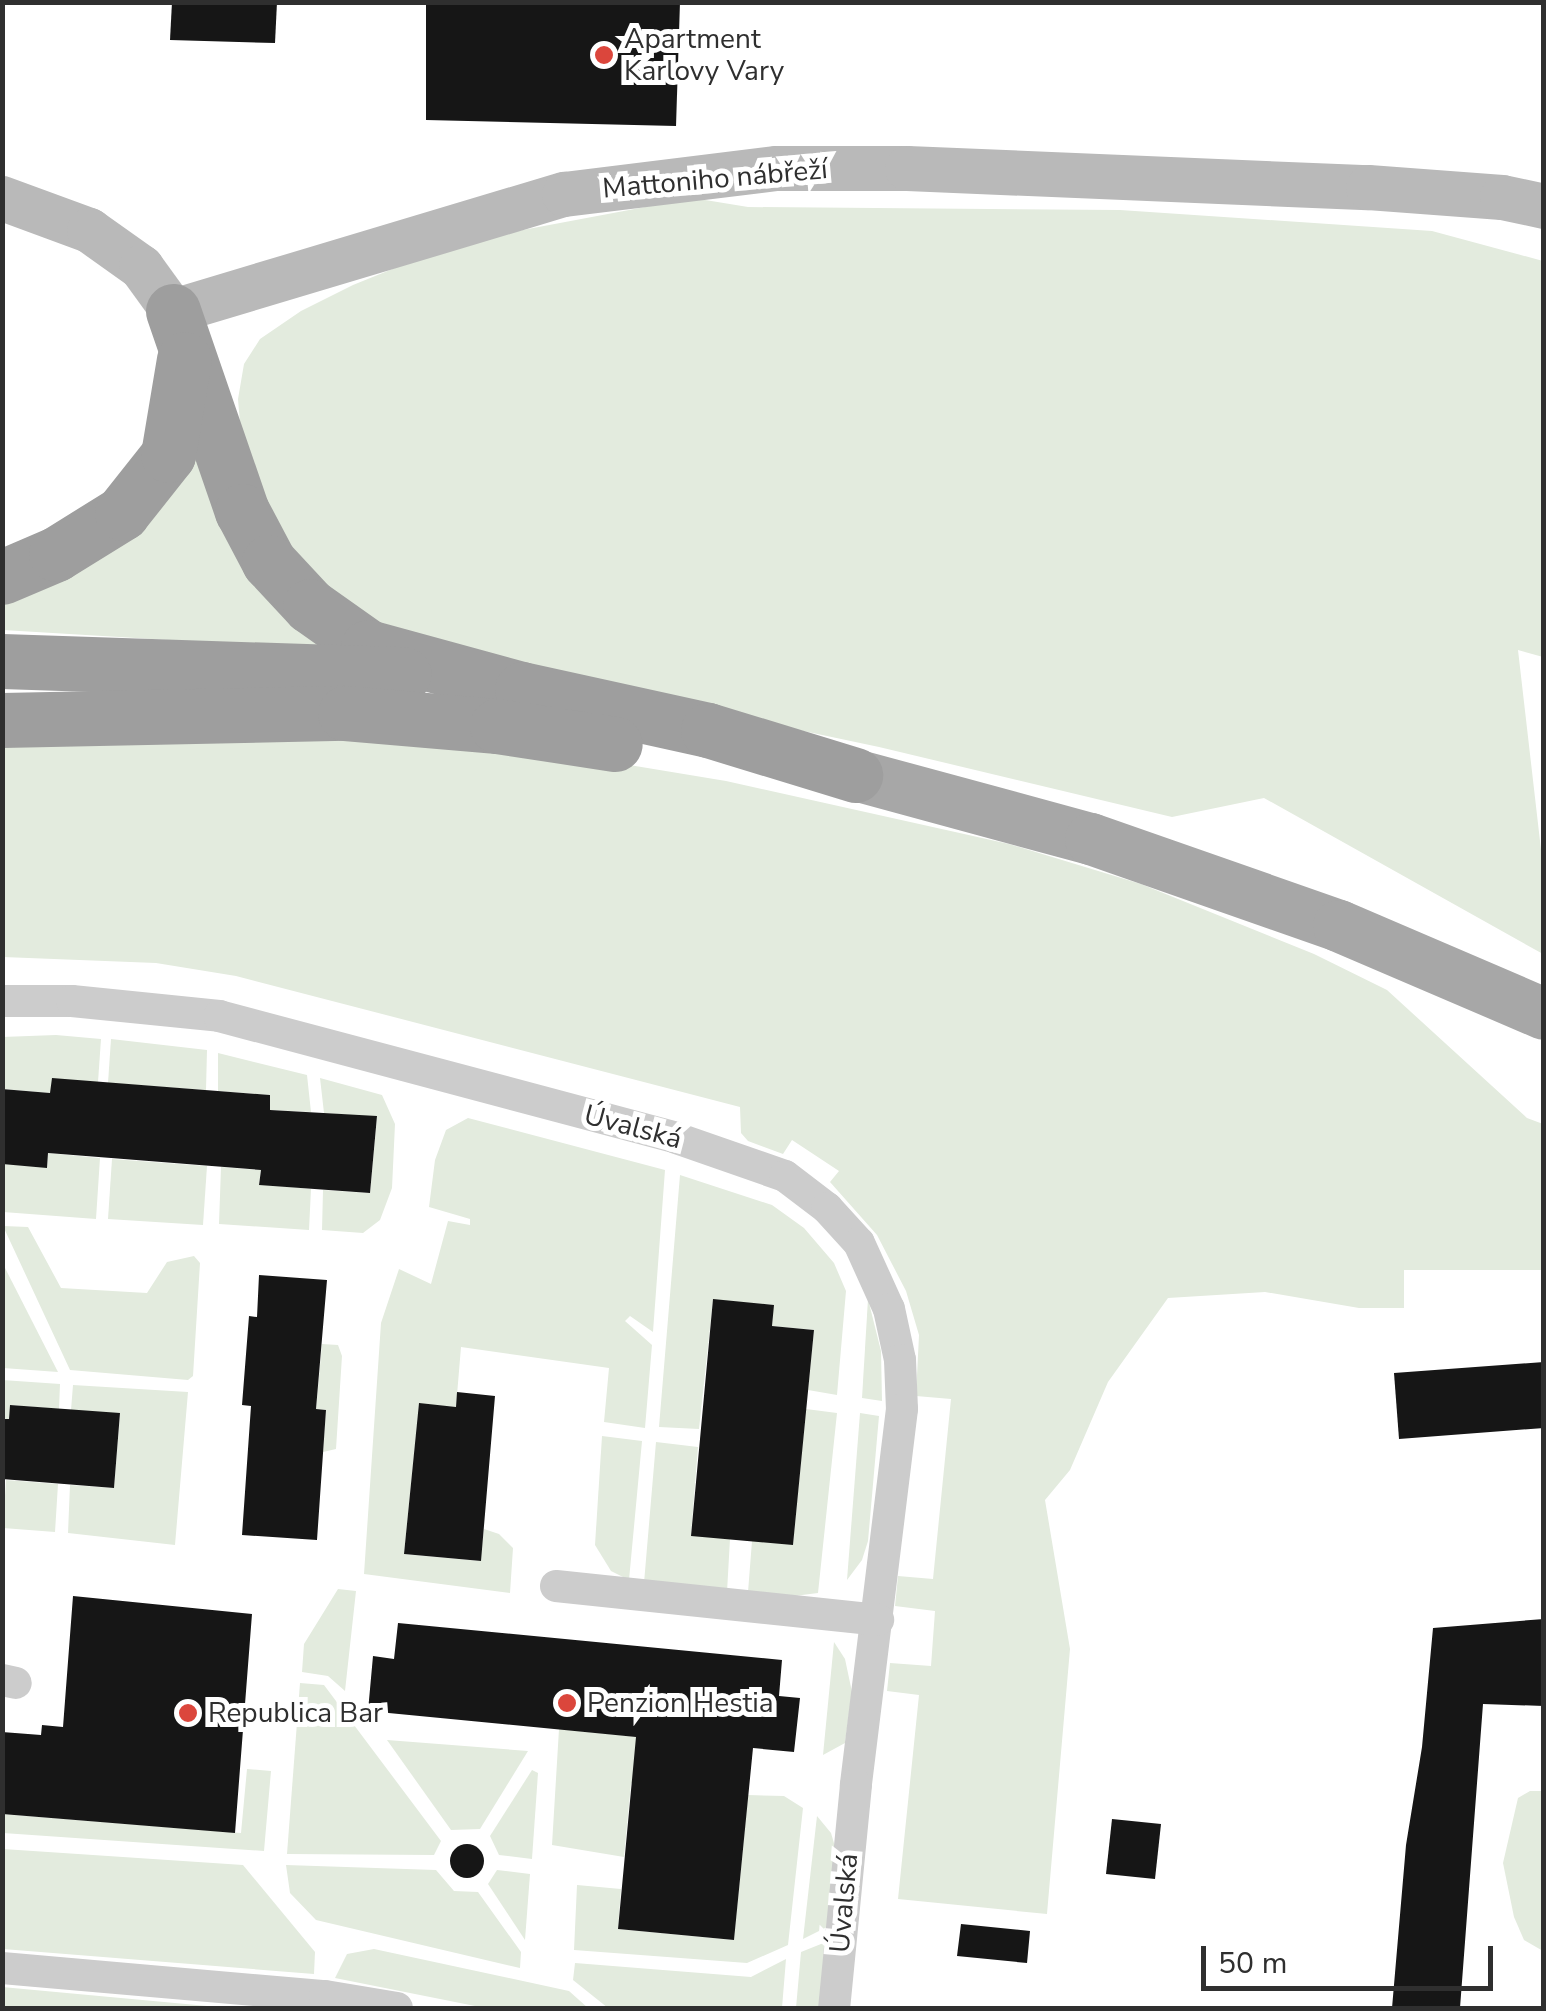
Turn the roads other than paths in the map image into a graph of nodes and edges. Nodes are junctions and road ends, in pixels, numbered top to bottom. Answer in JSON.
{"nodes":[{"id":1,"x":2,"y":198,"type":"edge"},
{"id":2,"x":1544,"y":206,"type":"edge"},
{"id":3,"x":180,"y":331,"type":"junction"},
{"id":4,"x":2,"y":576,"type":"edge"},
{"id":5,"x":2,"y":661,"type":"edge"},
{"id":6,"x":522,"y":689,"type":"junction"},
{"id":7,"x":2,"y":720,"type":"edge"},
{"id":8,"x":856,"y":775,"type":"junction"},
{"id":9,"x":2,"y":1001,"type":"edge"},
{"id":10,"x":1544,"y":1014,"type":"edge"},
{"id":11,"x":556,"y":1586,"type":"dead end"},
{"id":12,"x":878,"y":1620,"type":"junction"},
{"id":13,"x":2,"y":1968,"type":"edge"},
{"id":14,"x":398,"y":2008,"type":"edge"},
{"id":15,"x":834,"y":2008,"type":"edge"}],
"edges":[{"from":1,"to":3,"type":"main road"},
{"from":2,"to":3,"type":"main road","name":"Mattoniho nábřeží"},
{"from":3,"to":4,"type":"highway"},
{"from":3,"to":6,"type":"highway"},
{"from":5,"to":6,"type":"highway"},
{"from":6,"to":8,"type":"highway"},
{"from":7,"to":8,"type":"highway"},
{"from":8,"to":10,"type":"main road"},
{"from":9,"to":12,"type":"street","name":"Úvalská"},
{"from":11,"to":12,"type":"street"},
{"from":12,"to":15,"type":"street","name":"Úvalská"},
{"from":13,"to":14,"type":"street"}]}
